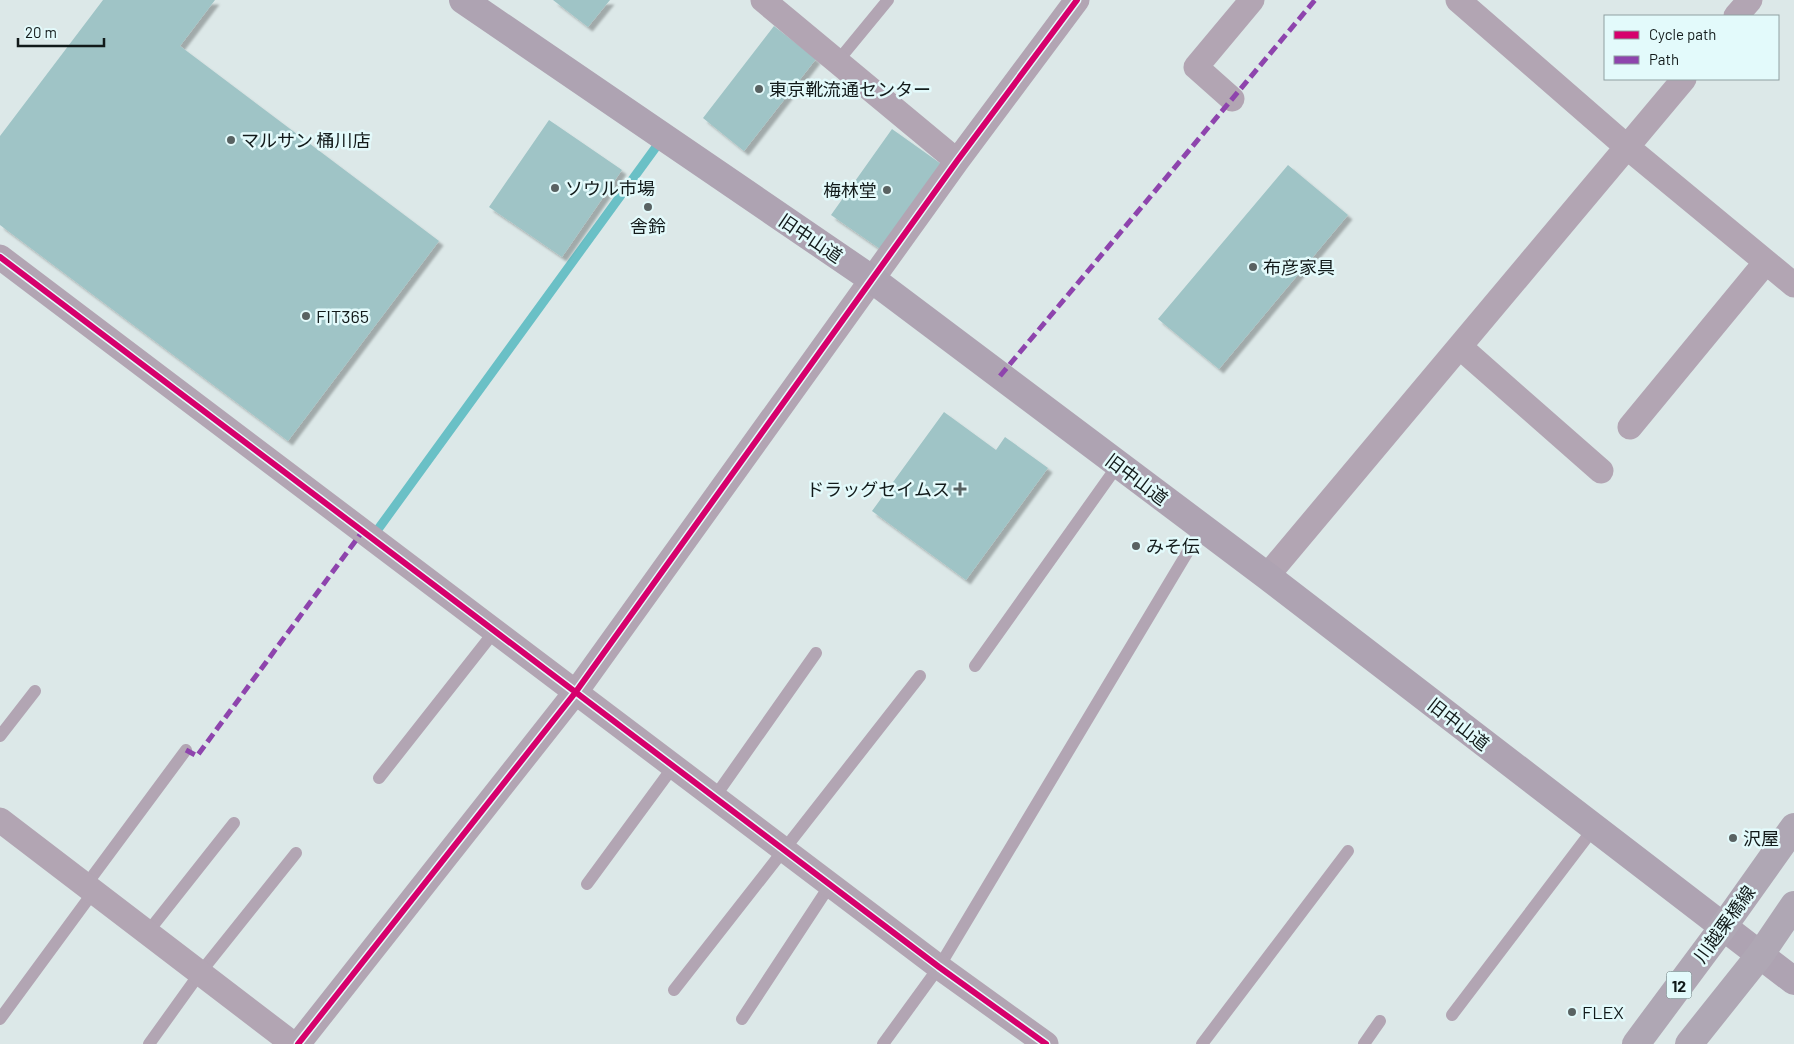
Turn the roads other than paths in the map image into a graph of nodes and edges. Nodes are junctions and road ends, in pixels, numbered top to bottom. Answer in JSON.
{"nodes":[{"id":1,"x":463,"y":0,"type":"edge"},
{"id":2,"x":763,"y":0,"type":"edge"},
{"id":3,"x":888,"y":0,"type":"edge"},
{"id":4,"x":1077,"y":0,"type":"edge"},
{"id":5,"x":1252,"y":0,"type":"edge"},
{"id":6,"x":1458,"y":0,"type":"edge"},
{"id":7,"x":1750,"y":0,"type":"edge"},
{"id":8,"x":1737,"y":15,"type":"edge"},
{"id":9,"x":837,"y":62,"type":"junction"},
{"id":10,"x":1683,"y":80,"type":"edge"},
{"id":11,"x":1232,"y":99,"type":"dead end"},
{"id":12,"x":1627,"y":148,"type":"junction"},
{"id":13,"x":957,"y":161,"type":"junction"},
{"id":14,"x":0,"y":256,"type":"edge"},
{"id":15,"x":1783,"y":269,"type":"edge"},
{"id":16,"x":873,"y":280,"type":"junction"},
{"id":17,"x":1460,"y":347,"type":"junction"},
{"id":18,"x":1630,"y":427,"type":"dead end"},
{"id":19,"x":1118,"y":465,"type":"junction"},
{"id":20,"x":1601,"y":471,"type":"dead end"},
{"id":21,"x":1202,"y":528,"type":"junction"},
{"id":22,"x":1267,"y":576,"type":"junction"},
{"id":23,"x":494,"y":632,"type":"junction"},
{"id":24,"x":816,"y":653,"type":"dead end"},
{"id":25,"x":975,"y":666,"type":"dead end"},
{"id":26,"x":920,"y":676,"type":"dead end"},
{"id":27,"x":35,"y":691,"type":"dead end"},
{"id":28,"x":575,"y":693,"type":"junction"},
{"id":29,"x":0,"y":736,"type":"edge"},
{"id":30,"x":186,"y":750,"type":"dead end"},
{"id":31,"x":673,"y":767,"type":"junction"},
{"id":32,"x":379,"y":778,"type":"dead end"},
{"id":33,"x":714,"y":798,"type":"junction"},
{"id":34,"x":0,"y":820,"type":"edge"},
{"id":35,"x":234,"y":823,"type":"dead end"},
{"id":36,"x":1794,"y":827,"type":"edge"},
{"id":37,"x":1594,"y":828,"type":"junction"},
{"id":38,"x":784,"y":851,"type":"junction"},
{"id":39,"x":1348,"y":851,"type":"dead end"},
{"id":40,"x":296,"y":853,"type":"dead end"},
{"id":41,"x":587,"y":884,"type":"dead end"},
{"id":42,"x":830,"y":886,"type":"junction"},
{"id":43,"x":90,"y":888,"type":"junction"},
{"id":44,"x":1794,"y":905,"type":"edge"},
{"id":45,"x":1723,"y":927,"type":"junction"},
{"id":46,"x":147,"y":933,"type":"junction"},
{"id":47,"x":1760,"y":955,"type":"junction"},
{"id":48,"x":939,"y":967,"type":"junction"},
{"id":49,"x":200,"y":973,"type":"junction"},
{"id":50,"x":1794,"y":981,"type":"edge"},
{"id":51,"x":674,"y":990,"type":"dead end"},
{"id":52,"x":1452,"y":1015,"type":"dead end"},
{"id":53,"x":0,"y":1019,"type":"edge"},
{"id":54,"x":742,"y":1019,"type":"dead end"},
{"id":55,"x":1380,"y":1021,"type":"dead end"},
{"id":56,"x":149,"y":1044,"type":"edge"},
{"id":57,"x":293,"y":1044,"type":"edge"},
{"id":58,"x":298,"y":1044,"type":"edge"},
{"id":59,"x":883,"y":1044,"type":"edge"},
{"id":60,"x":1046,"y":1044,"type":"edge"},
{"id":61,"x":1202,"y":1044,"type":"edge"},
{"id":62,"x":1364,"y":1044,"type":"edge"},
{"id":63,"x":1636,"y":1044,"type":"edge"},
{"id":64,"x":1689,"y":1044,"type":"edge"}],
"edges":[{"from":1,"to":16,"type":"main road","name":"旧中山道"},
{"from":2,"to":9,"type":"street"},
{"from":3,"to":9,"type":"lane"},
{"from":4,"to":13,"type":"street"},
{"from":5,"to":11,"type":"street"},
{"from":6,"to":12,"type":"street"},
{"from":7,"to":8,"type":"street"},
{"from":9,"to":13,"type":"street"},
{"from":10,"to":12,"type":"street"},
{"from":12,"to":15,"type":"street"},
{"from":12,"to":17,"type":"street"},
{"from":13,"to":16,"type":"street"},
{"from":14,"to":23,"type":"street"},
{"from":15,"to":18,"type":"street"},
{"from":16,"to":19,"type":"main road","name":"旧中山道"},
{"from":16,"to":28,"type":"street"},
{"from":17,"to":20,"type":"street"},
{"from":17,"to":22,"type":"street"},
{"from":19,"to":21,"type":"main road","name":"旧中山道"},
{"from":19,"to":25,"type":"lane"},
{"from":21,"to":22,"type":"main road","name":"旧中山道"},
{"from":21,"to":48,"type":"lane"},
{"from":22,"to":37,"type":"main road","name":"旧中山道"},
{"from":23,"to":28,"type":"street"},
{"from":23,"to":32,"type":"lane"},
{"from":24,"to":33,"type":"lane"},
{"from":26,"to":38,"type":"lane"},
{"from":27,"to":29,"type":"lane"},
{"from":28,"to":31,"type":"street"},
{"from":28,"to":58,"type":"street"},
{"from":30,"to":43,"type":"lane"},
{"from":31,"to":33,"type":"street"},
{"from":31,"to":41,"type":"lane"},
{"from":33,"to":38,"type":"street"},
{"from":34,"to":43,"type":"street"},
{"from":35,"to":46,"type":"lane"},
{"from":36,"to":45,"type":"main road","name":"川越栗橋線","number":"12"},
{"from":37,"to":45,"type":"main road","name":"旧中山道"},
{"from":37,"to":52,"type":"lane"},
{"from":38,"to":42,"type":"street"},
{"from":38,"to":51,"type":"lane"},
{"from":39,"to":61,"type":"lane"},
{"from":40,"to":49,"type":"lane"},
{"from":42,"to":48,"type":"street"},
{"from":42,"to":54,"type":"lane"},
{"from":43,"to":46,"type":"street"},
{"from":43,"to":53,"type":"lane"},
{"from":44,"to":47,"type":"main road"},
{"from":45,"to":47,"type":"main road","name":"旧中山道"},
{"from":45,"to":63,"type":"main road","name":"川越栗橋線","number":"12"},
{"from":46,"to":49,"type":"street"},
{"from":47,"to":50,"type":"main road","name":"旧中山道"},
{"from":47,"to":64,"type":"main road"},
{"from":48,"to":59,"type":"lane"},
{"from":48,"to":60,"type":"street"},
{"from":49,"to":56,"type":"lane"},
{"from":49,"to":57,"type":"street"},
{"from":55,"to":62,"type":"lane"}]}
